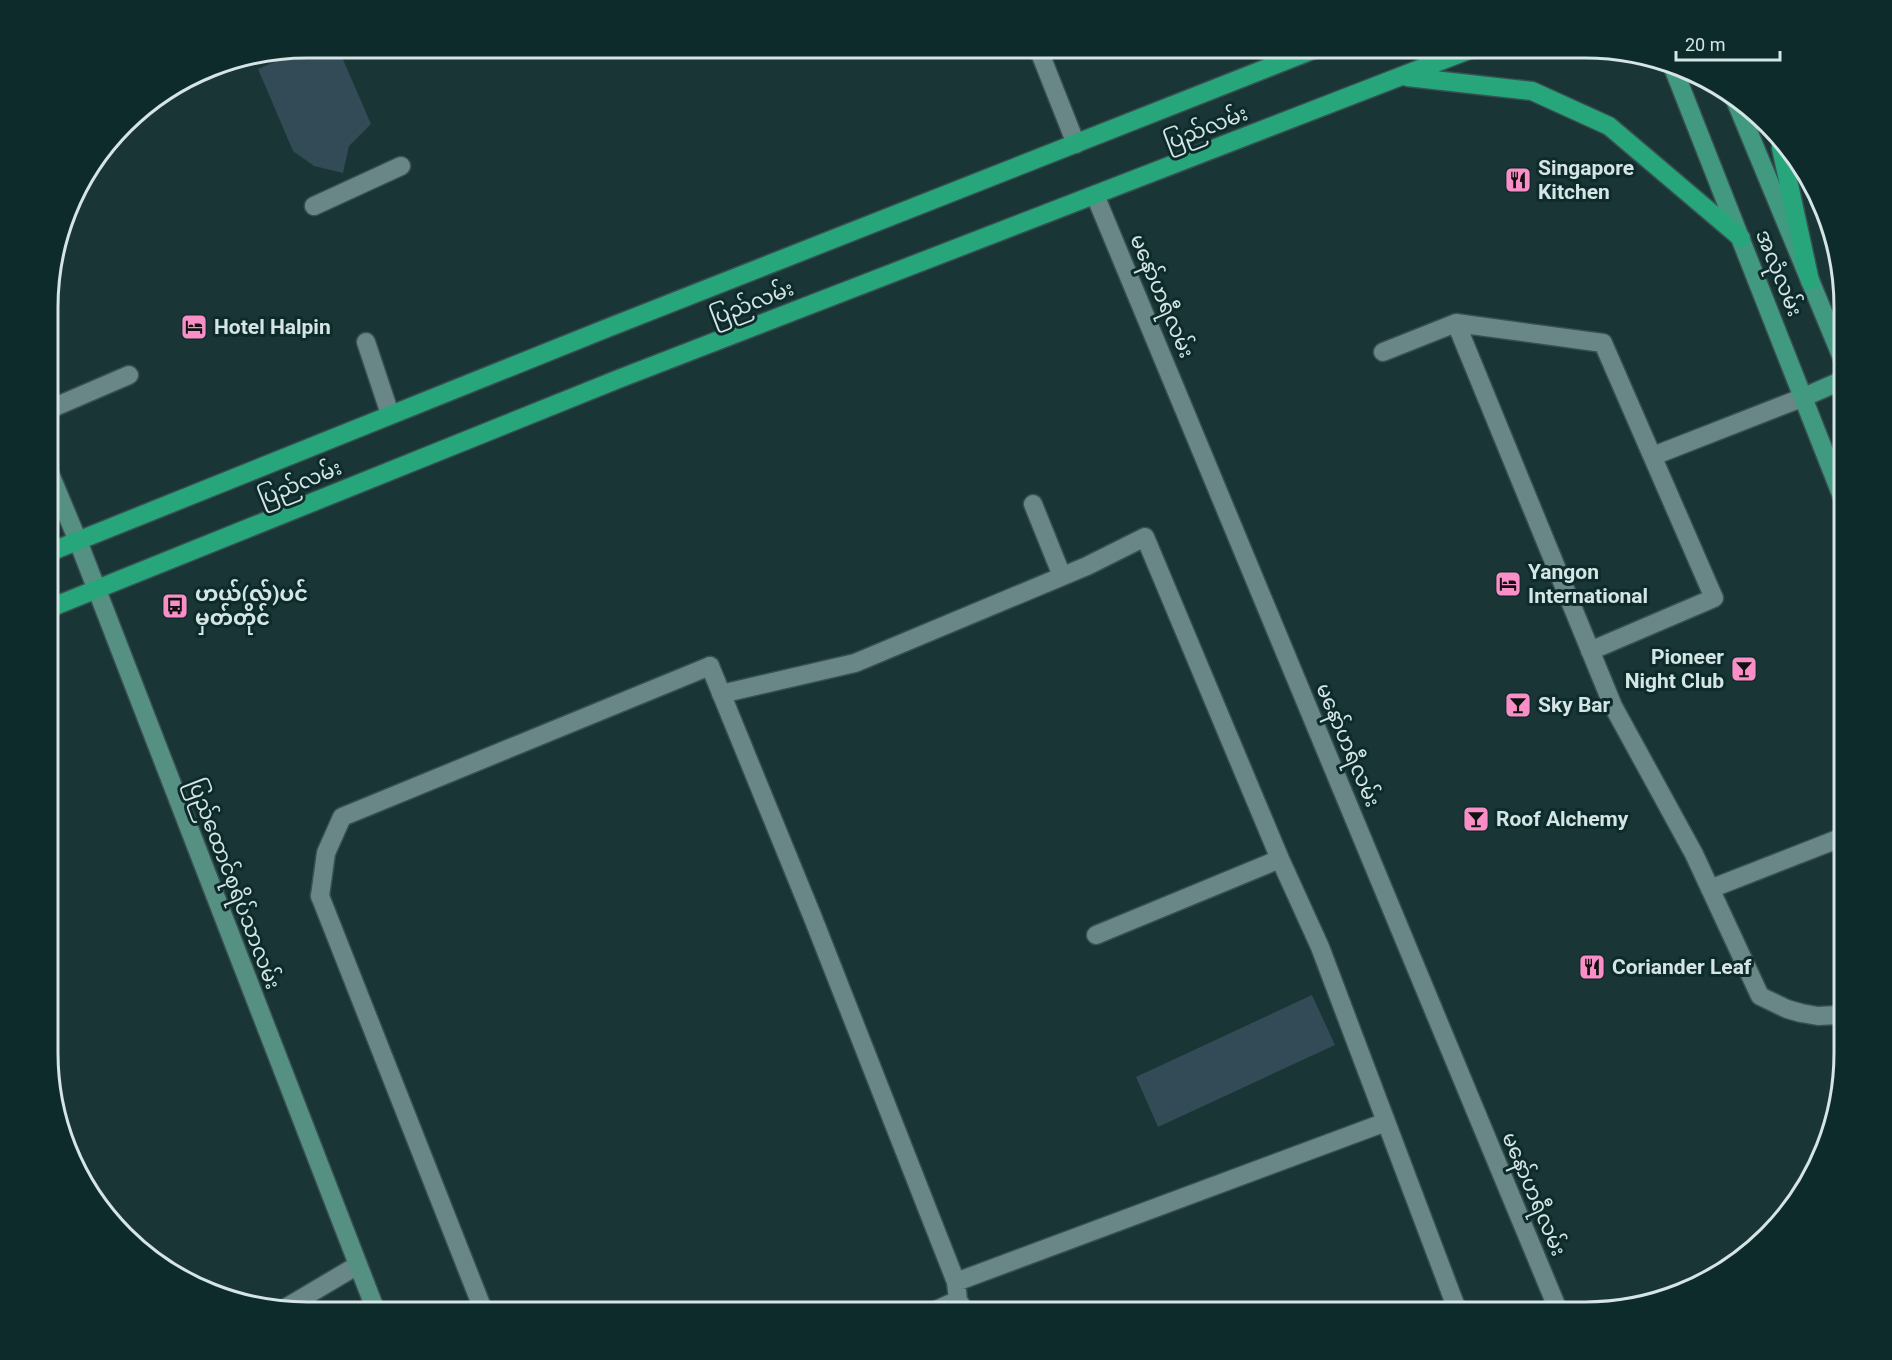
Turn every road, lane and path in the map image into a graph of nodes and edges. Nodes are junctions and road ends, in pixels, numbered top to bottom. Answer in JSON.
{"nodes":[{"id":1,"x":1042,"y":58,"type":"edge"},
{"id":2,"x":1293,"y":58,"type":"edge"},
{"id":3,"x":1449,"y":58,"type":"edge"},
{"id":4,"x":1676,"y":76,"type":"edge"},
{"id":5,"x":1402,"y":77,"type":"junction"},
{"id":6,"x":1741,"y":114,"type":"edge"},
{"id":7,"x":1076,"y":144,"type":"junction"},
{"id":8,"x":1783,"y":157,"type":"edge"},
{"id":9,"x":401,"y":166,"type":"dead end"},
{"id":10,"x":1095,"y":195,"type":"junction"},
{"id":11,"x":314,"y":206,"type":"dead end"},
{"id":12,"x":1741,"y":238,"type":"junction"},
{"id":13,"x":1810,"y":281,"type":"junction"},
{"id":14,"x":1456,"y":323,"type":"junction"},
{"id":15,"x":1834,"y":337,"type":"edge"},
{"id":16,"x":366,"y":342,"type":"dead end"},
{"id":17,"x":1383,"y":352,"type":"dead end"},
{"id":18,"x":129,"y":375,"type":"dead end"},
{"id":19,"x":1834,"y":384,"type":"edge"},
{"id":20,"x":1804,"y":397,"type":"junction"},
{"id":21,"x":58,"y":406,"type":"edge"},
{"id":22,"x":390,"y":414,"type":"junction"},
{"id":23,"x":1653,"y":456,"type":"junction"},
{"id":24,"x":1834,"y":474,"type":"edge"},
{"id":25,"x":58,"y":493,"type":"edge"},
{"id":26,"x":1033,"y":504,"type":"dead end"},
{"id":27,"x":78,"y":541,"type":"junction"},
{"id":28,"x":58,"y":549,"type":"edge"},
{"id":29,"x":1062,"y":576,"type":"junction"},
{"id":30,"x":96,"y":590,"type":"junction"},
{"id":31,"x":58,"y":605,"type":"edge"},
{"id":32,"x":1590,"y":651,"type":"junction"},
{"id":33,"x":721,"y":694,"type":"junction"},
{"id":34,"x":1834,"y":841,"type":"edge"},
{"id":35,"x":1280,"y":858,"type":"junction"},
{"id":36,"x":1710,"y":889,"type":"junction"},
{"id":37,"x":1096,"y":935,"type":"dead end"},
{"id":38,"x":1834,"y":1015,"type":"edge"},
{"id":39,"x":1386,"y":1122,"type":"junction"},
{"id":40,"x":358,"y":1264,"type":"junction"},
{"id":41,"x":960,"y":1298,"type":"edge"},
{"id":42,"x":296,"y":1301,"type":"edge"},
{"id":43,"x":373,"y":1302,"type":"edge"},
{"id":44,"x":480,"y":1302,"type":"edge"},
{"id":45,"x":1454,"y":1302,"type":"edge"},
{"id":46,"x":1555,"y":1302,"type":"edge"}],
"edges":[{"from":1,"to":7,"type":"street"},
{"from":2,"to":7,"type":"highway","name":"ပြည်လမ်း"},
{"from":3,"to":5,"type":"highway","name":"ပြည်လမ်း"},
{"from":4,"to":12,"type":"main road","name":"အလုံလမ်း"},
{"from":5,"to":10,"type":"highway","name":"ပြည်လမ်း"},
{"from":5,"to":12,"type":"highway"},
{"from":6,"to":13,"type":"main road","name":"အလုံလမ်း"},
{"from":7,"to":22,"type":"highway","name":"ပြည်လမ်း"},
{"from":8,"to":13,"type":"highway"},
{"from":9,"to":11,"type":"street"},
{"from":10,"to":30,"type":"highway","name":"ပြည်လမ်း"},
{"from":10,"to":46,"type":"street","name":"မနော်ဟရီလမ်း"},
{"from":12,"to":20,"type":"main road","name":"အလုံလမ်း"},
{"from":13,"to":15,"type":"main road","name":"အလုံလမ်း"},
{"from":14,"to":17,"type":"street"},
{"from":14,"to":23,"type":"street"},
{"from":14,"to":32,"type":"street"},
{"from":16,"to":22,"type":"street"},
{"from":18,"to":21,"type":"street"},
{"from":19,"to":20,"type":"main road"},
{"from":20,"to":23,"type":"street"},
{"from":20,"to":24,"type":"main road","name":"အလုံလမ်း"},
{"from":22,"to":27,"type":"highway","name":"ပြည်လမ်း"},
{"from":23,"to":32,"type":"street"},
{"from":25,"to":27,"type":"street","name":"ပြည်ထောင်စုရိပ်သာလမ်း"},
{"from":26,"to":29,"type":"street"},
{"from":27,"to":28,"type":"highway","name":"ပြည်လမ်း"},
{"from":27,"to":30,"type":"street","name":"ပြည်ထောင်စုရိပ်သာလမ်း"},
{"from":29,"to":33,"type":"street"},
{"from":29,"to":35,"type":"street"},
{"from":30,"to":31,"type":"highway","name":"ပြည်လမ်း"},
{"from":30,"to":40,"type":"street","name":"ပြည်ထောင်စုရိပ်သာလမ်း"},
{"from":32,"to":36,"type":"street"},
{"from":33,"to":41,"type":"street"},
{"from":33,"to":44,"type":"street"},
{"from":34,"to":36,"type":"street"},
{"from":35,"to":37,"type":"street"},
{"from":35,"to":39,"type":"street"},
{"from":36,"to":38,"type":"street"},
{"from":39,"to":41,"type":"street"},
{"from":39,"to":45,"type":"street"},
{"from":40,"to":42,"type":"street"},
{"from":40,"to":43,"type":"street","name":"ပြည်ထောင်စုရိပ်သာလမ်း"}]}
